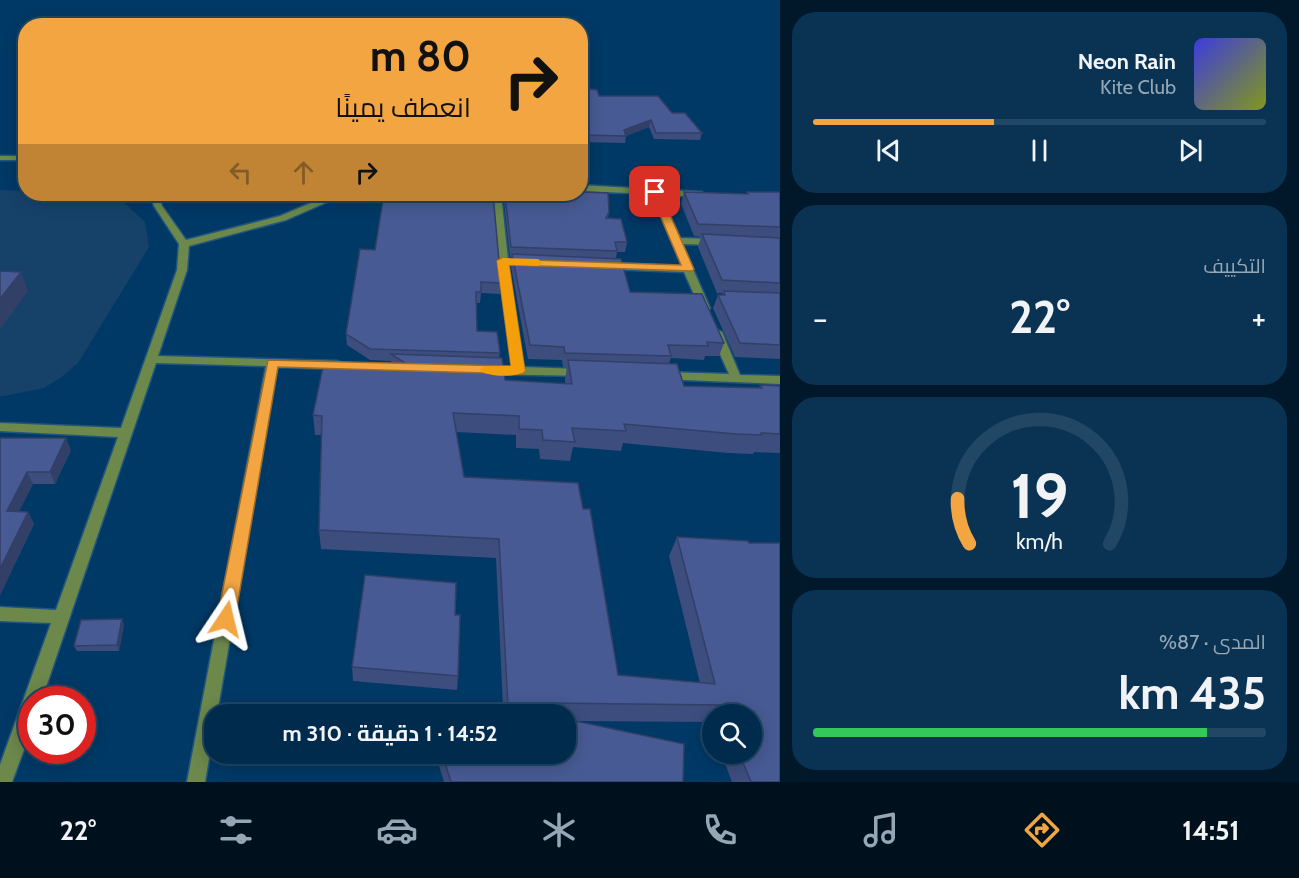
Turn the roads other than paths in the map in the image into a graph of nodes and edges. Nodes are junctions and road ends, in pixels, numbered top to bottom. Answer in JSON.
{"nodes":[{"id":1,"x":0,"y":158,"type":"edge"},
{"id":2,"x":18,"y":158,"type":"edge"},
{"id":3,"x":588,"y":188,"type":"edge"},
{"id":4,"x":655,"y":192,"type":"junction"},
{"id":5,"x":712,"y":194,"type":"edge"},
{"id":6,"x":156,"y":201,"type":"edge"},
{"id":7,"x":322,"y":201,"type":"edge"},
{"id":8,"x":498,"y":201,"type":"edge"},
{"id":9,"x":676,"y":241,"type":"junction"},
{"id":10,"x":722,"y":243,"type":"edge"},
{"id":11,"x":184,"y":244,"type":"junction"},
{"id":12,"x":503,"y":261,"type":"junction"},
{"id":13,"x":538,"y":263,"type":"edge"},
{"id":14,"x":596,"y":265,"type":"edge"},
{"id":15,"x":688,"y":269,"type":"junction"},
{"id":16,"x":151,"y":359,"type":"junction"},
{"id":17,"x":272,"y":363,"type":"junction"},
{"id":18,"x":354,"y":366,"type":"edge"},
{"id":19,"x":471,"y":369,"type":"edge"},
{"id":20,"x":518,"y":371,"type":"junction"},
{"id":21,"x":598,"y":374,"type":"edge"},
{"id":22,"x":656,"y":375,"type":"edge"},
{"id":23,"x":736,"y":378,"type":"junction"},
{"id":24,"x":780,"y":380,"type":"edge"},
{"id":25,"x":0,"y":427,"type":"edge"},
{"id":26,"x":125,"y":433,"type":"junction"},
{"id":27,"x":0,"y":614,"type":"edge"},
{"id":28,"x":63,"y":617,"type":"junction"},
{"id":29,"x":38,"y":686,"type":"edge"},
{"id":30,"x":18,"y":740,"type":"edge"},
{"id":31,"x":3,"y":782,"type":"edge"},
{"id":32,"x":196,"y":782,"type":"edge"}],
"edges":[{"from":1,"to":2,"type":"street"},
{"from":3,"to":4,"type":"street"},
{"from":4,"to":5,"type":"street"},
{"from":4,"to":9,"type":"street"},
{"from":6,"to":11,"type":"street"},
{"from":7,"to":11,"type":"street"},
{"from":8,"to":12,"type":"street"},
{"from":9,"to":10,"type":"street"},
{"from":9,"to":15,"type":"street"},
{"from":11,"to":16,"type":"street"},
{"from":12,"to":13,"type":"street"},
{"from":12,"to":20,"type":"street"},
{"from":14,"to":15,"type":"street"},
{"from":15,"to":23,"type":"street"},
{"from":16,"to":17,"type":"street"},
{"from":16,"to":26,"type":"street"},
{"from":17,"to":18,"type":"street"},
{"from":17,"to":32,"type":"street"},
{"from":19,"to":20,"type":"street"},
{"from":20,"to":21,"type":"street"},
{"from":22,"to":23,"type":"street"},
{"from":23,"to":24,"type":"street"},
{"from":25,"to":26,"type":"street"},
{"from":26,"to":28,"type":"street"},
{"from":27,"to":28,"type":"street"},
{"from":28,"to":29,"type":"street"},
{"from":30,"to":31,"type":"street"}]}
